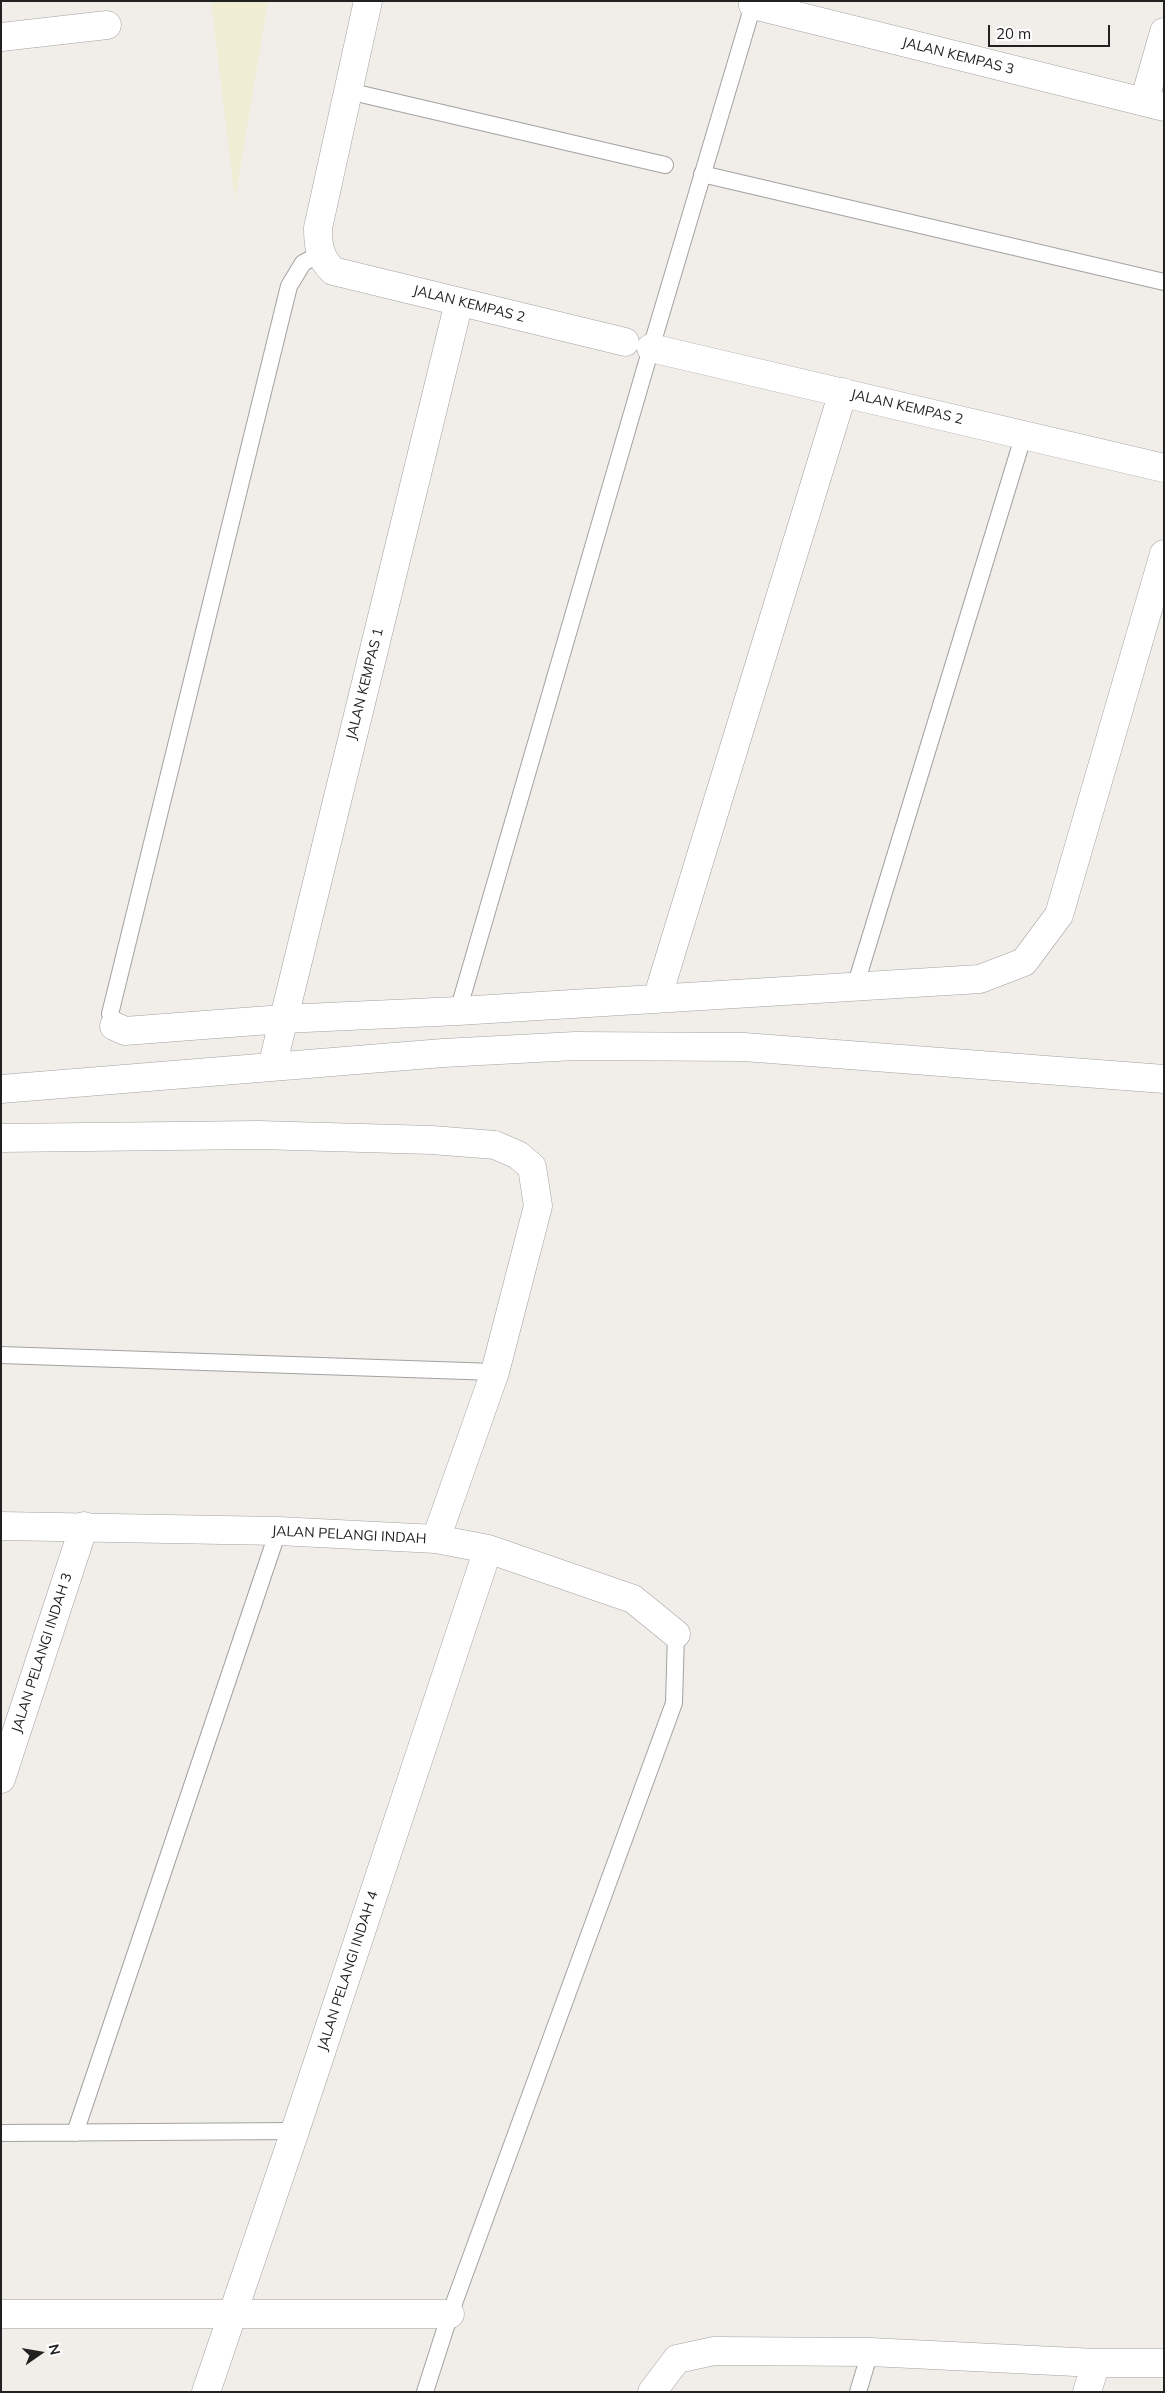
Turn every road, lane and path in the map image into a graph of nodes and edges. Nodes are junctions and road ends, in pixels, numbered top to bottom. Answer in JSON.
{"nodes":[{"id":1,"x":368,"y":1,"type":"edge"},
{"id":2,"x":753,"y":5,"type":"joint"},
{"id":3,"x":107,"y":25,"type":"dead end"},
{"id":4,"x":1164,"y":32,"type":"edge"},
{"id":5,"x":1,"y":37,"type":"edge"},
{"id":6,"x":348,"y":91,"type":"junction"},
{"id":7,"x":1154,"y":104,"type":"edge"},
{"id":8,"x":665,"y":165,"type":"dead end"},
{"id":9,"x":702,"y":174,"type":"junction"},
{"id":10,"x":320,"y":254,"type":"junction"},
{"id":11,"x":1164,"y":282,"type":"edge"},
{"id":12,"x":459,"y":302,"type":"junction"},
{"id":13,"x":638,"y":345,"type":"junction"},
{"id":14,"x":843,"y":392,"type":"junction"},
{"id":15,"x":1024,"y":434,"type":"junction"},
{"id":16,"x":1164,"y":468,"type":"edge"},
{"id":17,"x":1164,"y":554,"type":"edge"},
{"id":18,"x":855,"y":987,"type":"junction"},
{"id":19,"x":657,"y":999,"type":"junction"},
{"id":20,"x":458,"y":1011,"type":"junction"},
{"id":21,"x":283,"y":1019,"type":"junction"},
{"id":22,"x":114,"y":1026,"type":"joint"},
{"id":23,"x":272,"y":1067,"type":"junction"},
{"id":24,"x":1164,"y":1079,"type":"edge"},
{"id":25,"x":1,"y":1089,"type":"edge"},
{"id":26,"x":1,"y":1138,"type":"edge"},
{"id":27,"x":1,"y":1355,"type":"edge"},
{"id":28,"x":495,"y":1372,"type":"junction"},
{"id":29,"x":1,"y":1526,"type":"edge"},
{"id":30,"x":84,"y":1526,"type":"junction"},
{"id":31,"x":278,"y":1531,"type":"junction"},
{"id":32,"x":436,"y":1539,"type":"junction"},
{"id":33,"x":488,"y":1549,"type":"junction"},
{"id":34,"x":676,"y":1634,"type":"joint"},
{"id":35,"x":1,"y":1780,"type":"edge"},
{"id":36,"x":295,"y":2131,"type":"junction"},
{"id":37,"x":1,"y":2133,"type":"edge"},
{"id":38,"x":75,"y":2133,"type":"junction"},
{"id":39,"x":232,"y":2312,"type":"junction"},
{"id":40,"x":1,"y":2314,"type":"edge"},
{"id":41,"x":450,"y":2314,"type":"junction"},
{"id":42,"x":870,"y":2352,"type":"junction"},
{"id":43,"x":1096,"y":2362,"type":"junction"},
{"id":44,"x":1164,"y":2363,"type":"edge"},
{"id":45,"x":206,"y":2392,"type":"edge"},
{"id":46,"x":425,"y":2392,"type":"edge"},
{"id":47,"x":652,"y":2392,"type":"edge"},
{"id":48,"x":858,"y":2392,"type":"edge"},
{"id":49,"x":1087,"y":2392,"type":"edge"}],
"edges":[{"from":1,"to":6,"type":"street"},
{"from":2,"to":7,"type":"street","name":"JALAN KEMPAS 3"},
{"from":2,"to":9,"type":"lane"},
{"from":3,"to":5,"type":"street"},
{"from":4,"to":7,"type":"street"},
{"from":6,"to":8,"type":"lane"},
{"from":6,"to":10,"type":"street"},
{"from":9,"to":11,"type":"lane"},
{"from":9,"to":13,"type":"lane"},
{"from":10,"to":12,"type":"street","name":"JALAN KEMPAS 2"},
{"from":10,"to":22,"type":"lane"},
{"from":12,"to":13,"type":"street","name":"JALAN KEMPAS 2"},
{"from":12,"to":21,"type":"street","name":"JALAN KEMPAS 1"},
{"from":13,"to":14,"type":"street","name":"JALAN KEMPAS 2"},
{"from":13,"to":20,"type":"lane"},
{"from":14,"to":15,"type":"street","name":"JALAN KEMPAS 2"},
{"from":14,"to":19,"type":"street"},
{"from":15,"to":16,"type":"street","name":"JALAN KEMPAS 2"},
{"from":15,"to":18,"type":"lane"},
{"from":17,"to":18,"type":"street"},
{"from":18,"to":19,"type":"street"},
{"from":19,"to":20,"type":"street"},
{"from":20,"to":21,"type":"street"},
{"from":21,"to":22,"type":"street"},
{"from":21,"to":23,"type":"street","name":"JALAN KEMPAS 1"},
{"from":23,"to":24,"type":"street"},
{"from":23,"to":25,"type":"street"},
{"from":26,"to":28,"type":"street"},
{"from":27,"to":28,"type":"lane"},
{"from":28,"to":32,"type":"street"},
{"from":29,"to":30,"type":"street","name":"JALAN PELANGI INDAH"},
{"from":30,"to":31,"type":"street","name":"JALAN PELANGI INDAH"},
{"from":30,"to":35,"type":"street","name":"JALAN PELANGI INDAH 3"},
{"from":31,"to":32,"type":"street","name":"JALAN PELANGI INDAH"},
{"from":31,"to":38,"type":"lane"},
{"from":32,"to":33,"type":"street","name":"JALAN PELANGI INDAH"},
{"from":33,"to":34,"type":"street","name":"JALAN PELANGI INDAH"},
{"from":33,"to":36,"type":"street","name":"JALAN PELANGI INDAH 4"},
{"from":34,"to":41,"type":"lane"},
{"from":36,"to":38,"type":"lane"},
{"from":36,"to":39,"type":"street","name":"JALAN PELANGI INDAH 4"},
{"from":37,"to":38,"type":"lane"},
{"from":39,"to":40,"type":"street"},
{"from":39,"to":41,"type":"street"},
{"from":39,"to":45,"type":"street","name":"JALAN PELANGI INDAH 4"},
{"from":41,"to":46,"type":"lane"},
{"from":42,"to":43,"type":"street"},
{"from":42,"to":47,"type":"street"},
{"from":42,"to":48,"type":"lane"},
{"from":43,"to":44,"type":"street"},
{"from":43,"to":49,"type":"street"}]}
